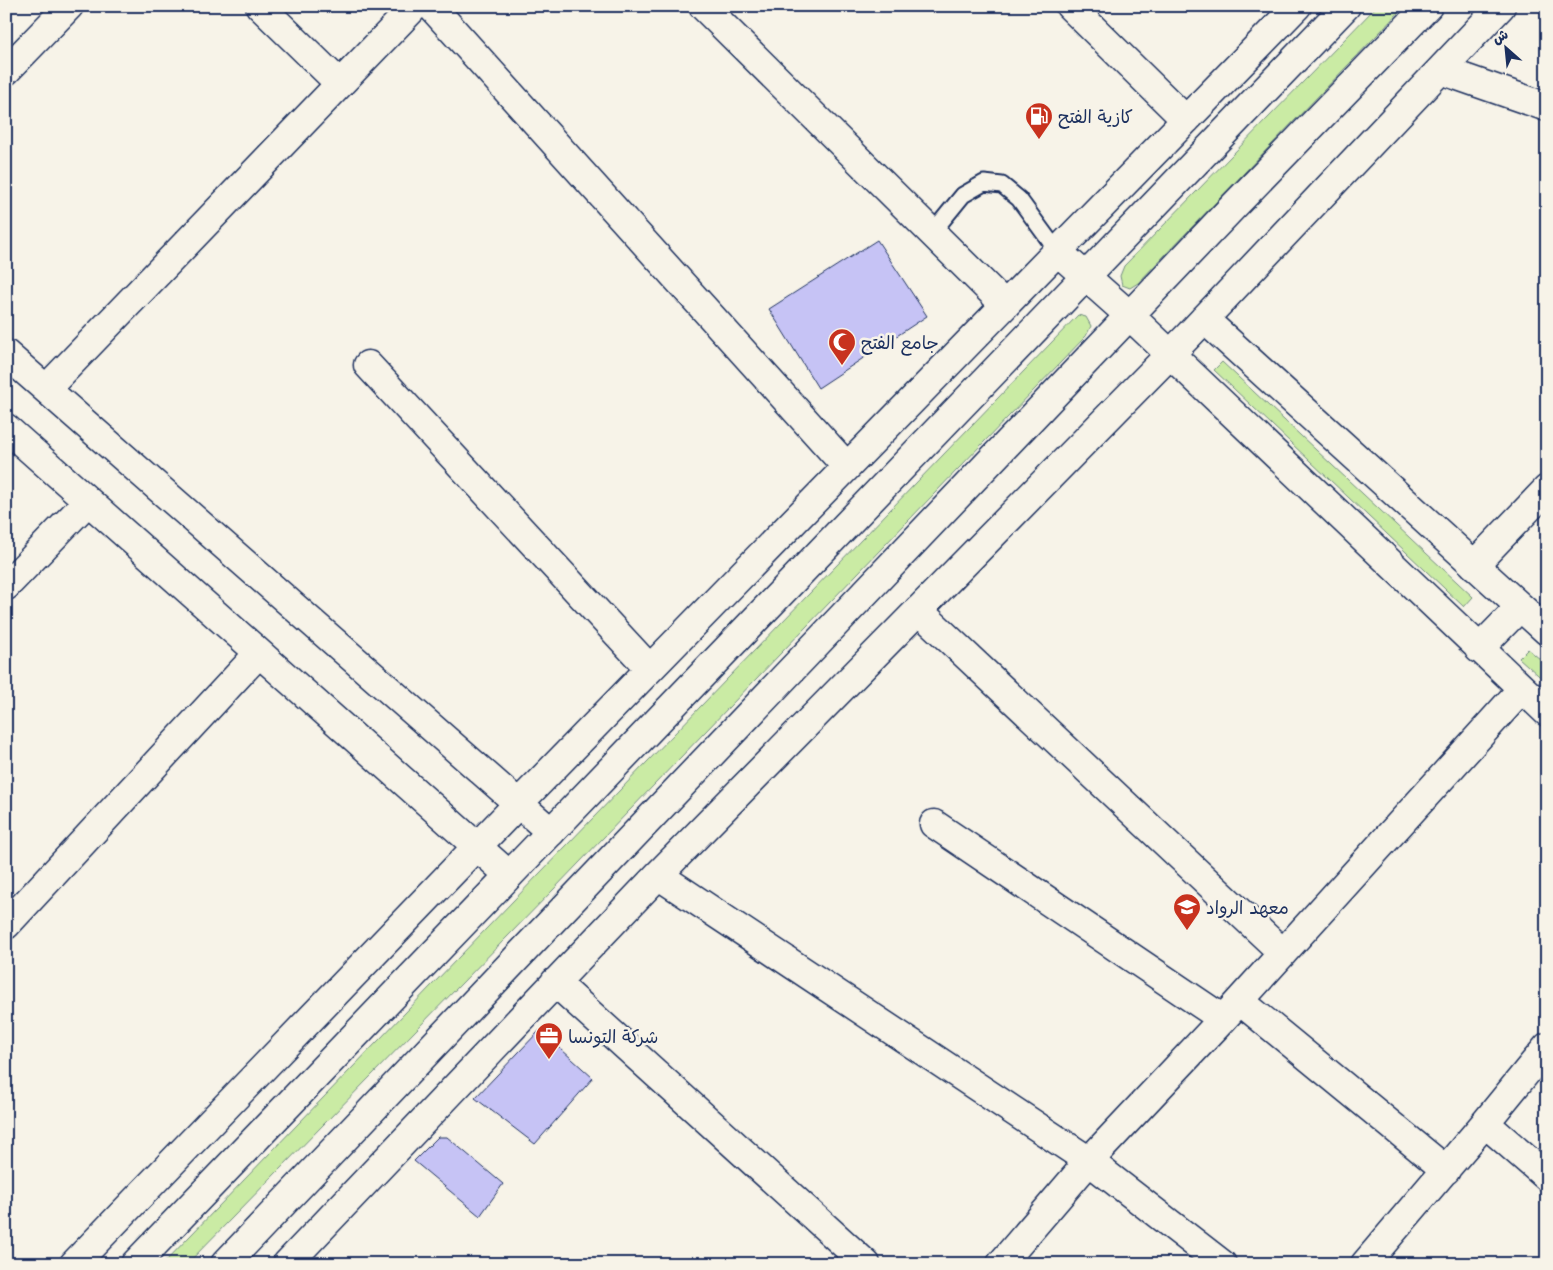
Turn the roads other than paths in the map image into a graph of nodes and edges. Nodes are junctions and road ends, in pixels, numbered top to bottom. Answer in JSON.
{"nodes":[{"id":1,"x":69,"y":6,"type":"edge"},
{"id":2,"x":260,"y":6,"type":"edge"},
{"id":3,"x":415,"y":6,"type":"edge"},
{"id":4,"x":431,"y":6,"type":"edge"},
{"id":5,"x":703,"y":6,"type":"edge"},
{"id":6,"x":1070,"y":6,"type":"edge"},
{"id":7,"x":1297,"y":6,"type":"edge"},
{"id":8,"x":1346,"y":6,"type":"edge"},
{"id":9,"x":1428,"y":6,"type":"edge"},
{"id":10,"x":1501,"y":6,"type":"edge"},
{"id":11,"x":1441,"y":70,"type":"junction"},
{"id":12,"x":6,"y":71,"type":"edge"},
{"id":13,"x":340,"y":84,"type":"junction"},
{"id":14,"x":1547,"y":107,"type":"edge"},
{"id":15,"x":1186,"y":120,"type":"junction"},
{"id":16,"x":932,"y":233,"type":"junction"},
{"id":17,"x":1057,"y":251,"type":"junction"},
{"id":18,"x":1085,"y":276,"type":"junction"},
{"id":19,"x":1005,"y":305,"type":"junction"},
{"id":20,"x":1130,"y":316,"type":"junction"},
{"id":21,"x":1204,"y":319,"type":"junction"},
{"id":22,"x":6,"y":354,"type":"edge"},
{"id":23,"x":1170,"y":354,"type":"junction"},
{"id":24,"x":368,"y":365,"type":"dead end"},
{"id":25,"x":46,"y":389,"type":"junction"},
{"id":26,"x":6,"y":428,"type":"edge"},
{"id":27,"x":847,"y":467,"type":"junction"},
{"id":28,"x":1547,"y":489,"type":"edge"},
{"id":29,"x":88,"y":501,"type":"junction"},
{"id":30,"x":1474,"y":565,"type":"junction"},
{"id":31,"x":6,"y":586,"type":"edge"},
{"id":32,"x":1520,"y":607,"type":"junction"},
{"id":33,"x":918,"y":610,"type":"junction"},
{"id":34,"x":1547,"y":631,"type":"edge"},
{"id":35,"x":1479,"y":650,"type":"junction"},
{"id":36,"x":259,"y":653,"type":"junction"},
{"id":37,"x":650,"y":669,"type":"junction"},
{"id":38,"x":1522,"y":690,"type":"junction"},
{"id":39,"x":1547,"y":712,"type":"edge"},
{"id":40,"x":519,"y":803,"type":"junction"},
{"id":41,"x":934,"y":824,"type":"dead end"},
{"id":42,"x":550,"y":832,"type":"junction"},
{"id":43,"x":477,"y":847,"type":"junction"},
{"id":44,"x":509,"y":875,"type":"junction"},
{"id":45,"x":658,"y":875,"type":"junction"},
{"id":46,"x":6,"y":925,"type":"edge"},
{"id":47,"x":1283,"y":953,"type":"junction"},
{"id":48,"x":555,"y":982,"type":"junction"},
{"id":49,"x":1231,"y":1010,"type":"junction"},
{"id":50,"x":1547,"y":1047,"type":"edge"},
{"id":51,"x":1485,"y":1123,"type":"junction"},
{"id":52,"x":1089,"y":1161,"type":"junction"},
{"id":53,"x":1446,"y":1170,"type":"junction"},
{"id":54,"x":1547,"y":1177,"type":"edge"},
{"id":55,"x":74,"y":1264,"type":"edge"},
{"id":56,"x":135,"y":1264,"type":"edge"},
{"id":57,"x":225,"y":1264,"type":"edge"},
{"id":58,"x":287,"y":1264,"type":"edge"},
{"id":59,"x":866,"y":1264,"type":"edge"},
{"id":60,"x":1001,"y":1264,"type":"edge"},
{"id":61,"x":1222,"y":1264,"type":"edge"},
{"id":62,"x":1366,"y":1264,"type":"edge"}],
"edges":[{"from":1,"to":12,"type":"street"},
{"from":2,"to":13,"type":"street"},
{"from":3,"to":13,"type":"street"},
{"from":4,"to":27,"type":"street"},
{"from":5,"to":16,"type":"street"},
{"from":6,"to":15,"type":"street"},
{"from":7,"to":15,"type":"street"},
{"from":8,"to":18,"type":"street"},
{"from":9,"to":20,"type":"street"},
{"from":10,"to":11,"type":"street"},
{"from":11,"to":14,"type":"street"},
{"from":11,"to":21,"type":"street"},
{"from":13,"to":25,"type":"street"},
{"from":15,"to":17,"type":"street"},
{"from":16,"to":17,"type":"lane"},
{"from":16,"to":19,"type":"street"},
{"from":17,"to":18,"type":"street"},
{"from":17,"to":19,"type":"street"},
{"from":18,"to":20,"type":"street"},
{"from":18,"to":42,"type":"street"},
{"from":19,"to":27,"type":"street"},
{"from":20,"to":23,"type":"street"},
{"from":20,"to":57,"type":"street"},
{"from":21,"to":23,"type":"street"},
{"from":21,"to":30,"type":"street"},
{"from":22,"to":25,"type":"street"},
{"from":23,"to":33,"type":"street"},
{"from":23,"to":35,"type":"street"},
{"from":24,"to":37,"type":"street"},
{"from":25,"to":40,"type":"street"},
{"from":26,"to":29,"type":"street"},
{"from":27,"to":37,"type":"street"},
{"from":28,"to":30,"type":"street"},
{"from":29,"to":31,"type":"street"},
{"from":29,"to":36,"type":"street"},
{"from":30,"to":32,"type":"street"},
{"from":32,"to":34,"type":"street"},
{"from":32,"to":35,"type":"street"},
{"from":33,"to":45,"type":"street"},
{"from":33,"to":47,"type":"street"},
{"from":35,"to":38,"type":"street"},
{"from":36,"to":43,"type":"street"},
{"from":36,"to":46,"type":"street"},
{"from":37,"to":40,"type":"street"},
{"from":38,"to":39,"type":"street"},
{"from":38,"to":47,"type":"street"},
{"from":40,"to":42,"type":"street"},
{"from":40,"to":43,"type":"street"},
{"from":41,"to":49,"type":"street"},
{"from":42,"to":44,"type":"street"},
{"from":43,"to":44,"type":"street"},
{"from":43,"to":55,"type":"street"},
{"from":44,"to":56,"type":"street"},
{"from":45,"to":48,"type":"street"},
{"from":45,"to":52,"type":"street"},
{"from":47,"to":49,"type":"street"},
{"from":48,"to":58,"type":"street"},
{"from":48,"to":59,"type":"street"},
{"from":49,"to":52,"type":"street"},
{"from":49,"to":53,"type":"street"},
{"from":50,"to":51,"type":"street"},
{"from":51,"to":53,"type":"street"},
{"from":51,"to":54,"type":"street"},
{"from":52,"to":60,"type":"street"},
{"from":52,"to":61,"type":"street"},
{"from":53,"to":62,"type":"street"}]}
